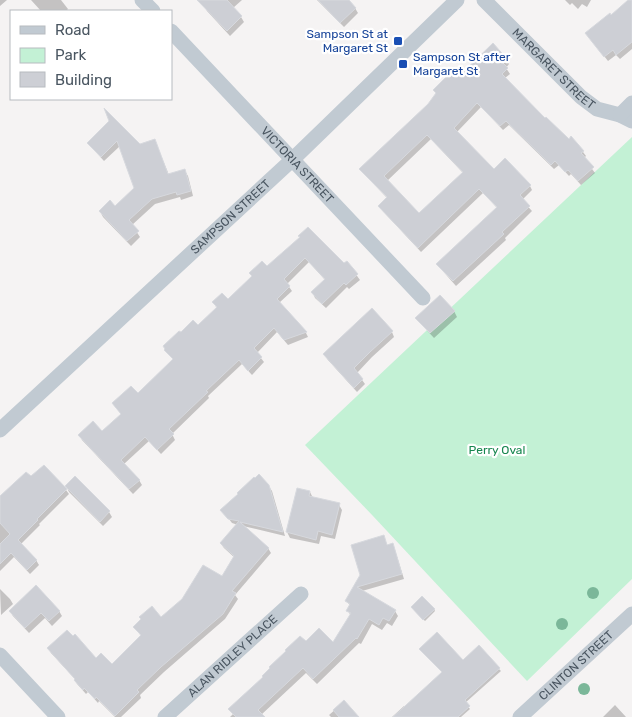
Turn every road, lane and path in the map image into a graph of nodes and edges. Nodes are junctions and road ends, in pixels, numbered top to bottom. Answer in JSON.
{"nodes":[{"id":1,"x":142,"y":0,"type":"edge"},
{"id":2,"x":457,"y":0,"type":"edge"},
{"id":3,"x":484,"y":0,"type":"edge"},
{"id":4,"x":152,"y":10,"type":"edge"},
{"id":5,"x":172,"y":32,"type":"edge"},
{"id":6,"x":632,"y":103,"type":"edge"},
{"id":7,"x":626,"y":118,"type":"edge"},
{"id":8,"x":294,"y":159,"type":"junction"},
{"id":9,"x":423,"y":298,"type":"dead end"},
{"id":10,"x":0,"y":430,"type":"edge"},
{"id":11,"x":301,"y":594,"type":"dead end"},
{"id":12,"x":632,"y":614,"type":"edge"},
{"id":13,"x":0,"y":655,"type":"edge"},
{"id":14,"x":58,"y":717,"type":"edge"},
{"id":15,"x":165,"y":717,"type":"edge"},
{"id":16,"x":520,"y":717,"type":"edge"}],
"edges":[{"from":1,"to":4,"type":"street"},
{"from":2,"to":8,"type":"street","name":"SAMPSON STREET"},
{"from":3,"to":7,"type":"street","name":"MARGARET STREET"},
{"from":5,"to":8,"type":"street","name":"VICTORIA STREET"},
{"from":6,"to":7,"type":"street"},
{"from":8,"to":9,"type":"street","name":"VICTORIA STREET"},
{"from":8,"to":10,"type":"street","name":"SAMPSON STREET"},
{"from":11,"to":15,"type":"street","name":"ALAN RIDLEY PLACE"},
{"from":12,"to":16,"type":"street","name":"CLINTON STREET"},
{"from":13,"to":14,"type":"street"}]}
